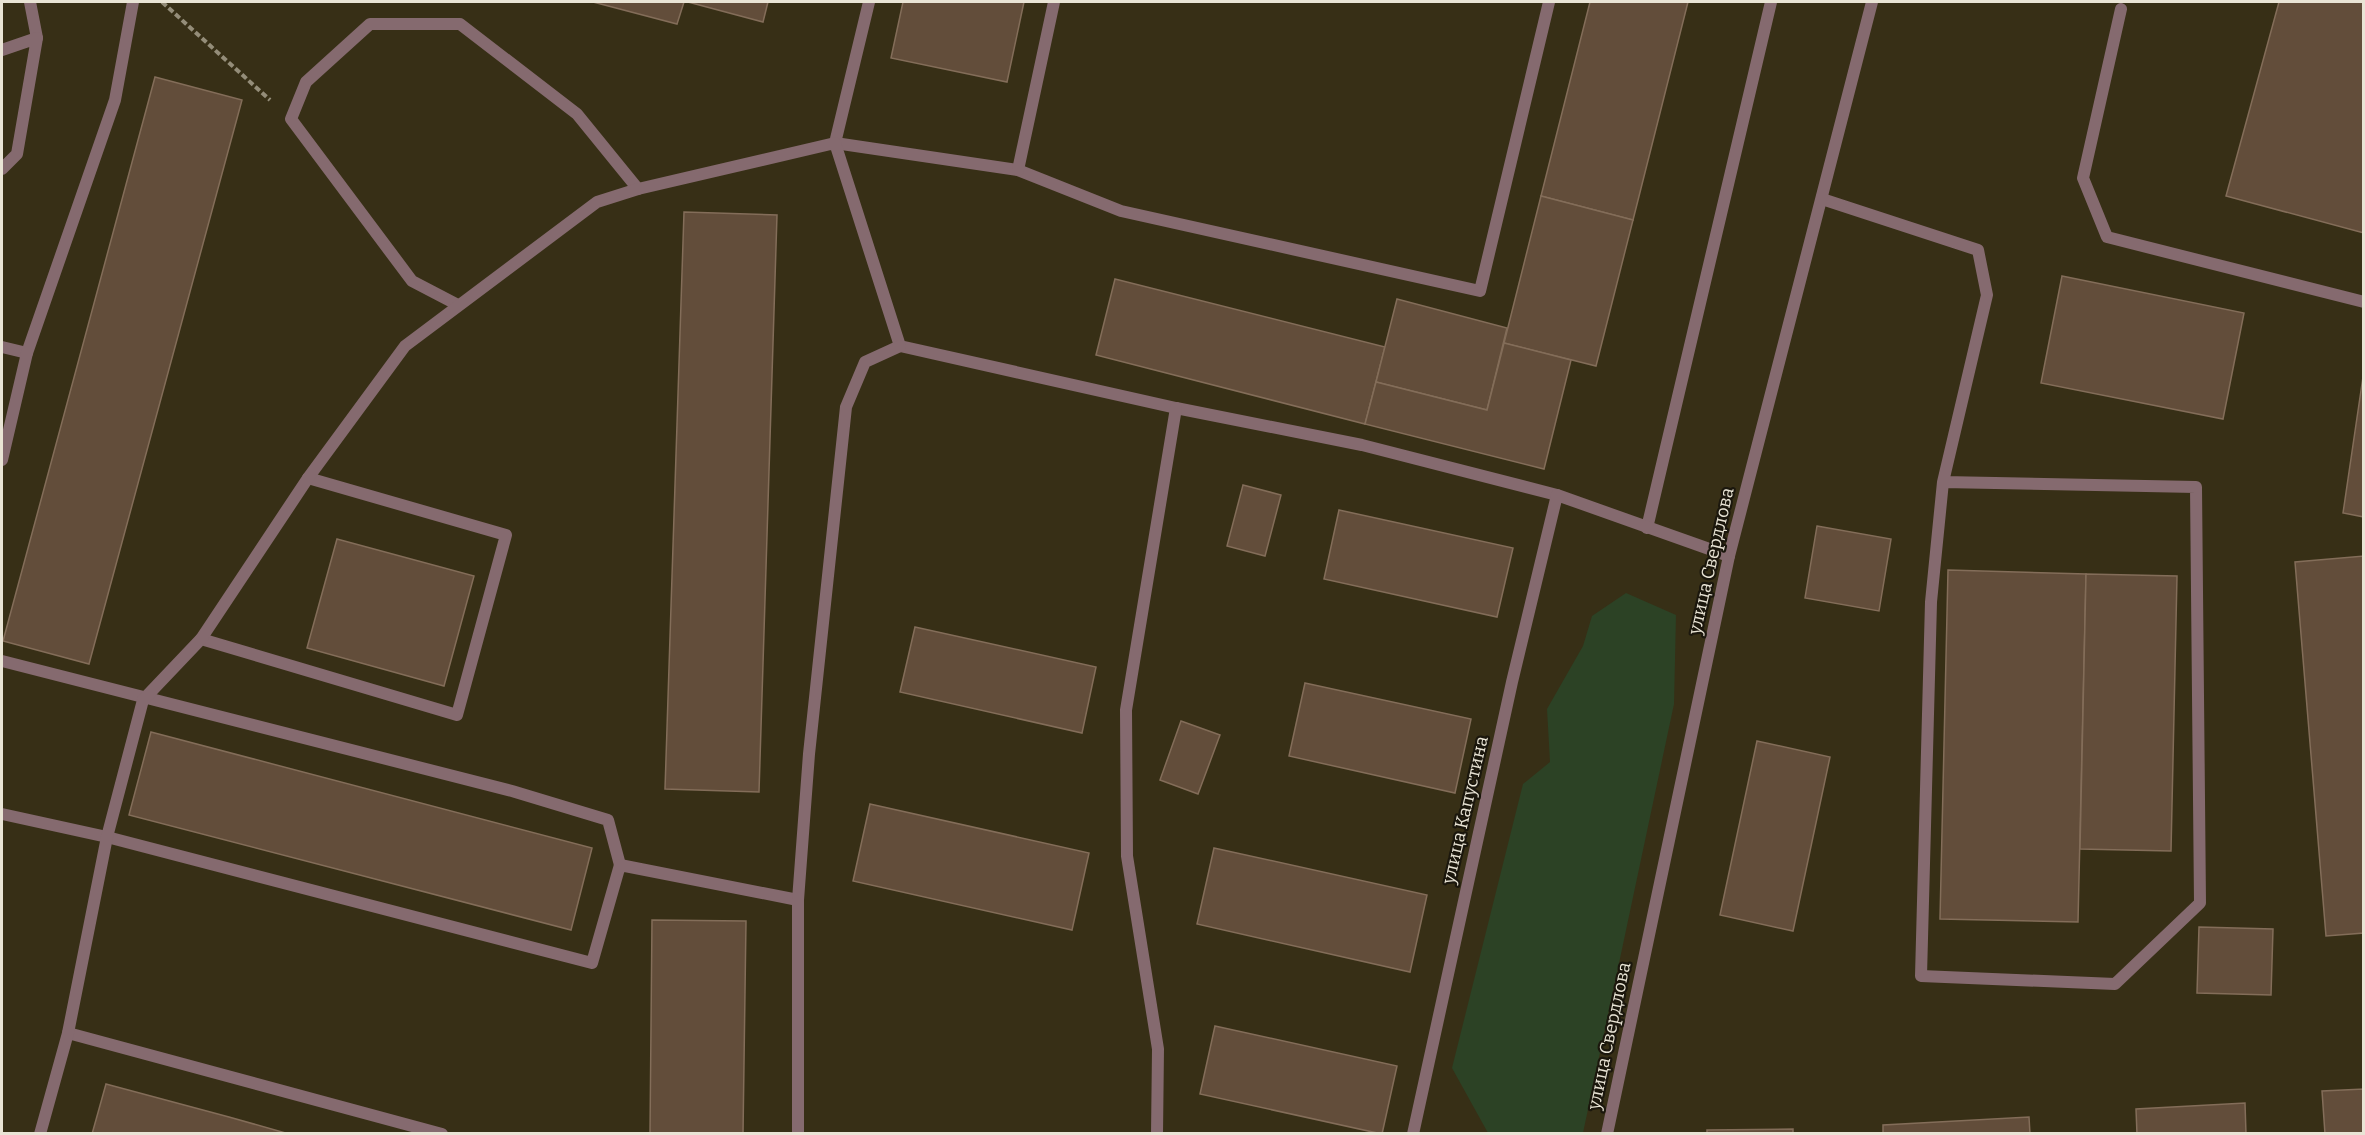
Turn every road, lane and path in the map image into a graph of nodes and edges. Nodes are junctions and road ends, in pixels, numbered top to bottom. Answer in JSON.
{"nodes":[{"id":1,"x":30,"y":2,"type":"edge"},
{"id":2,"x":133,"y":2,"type":"edge"},
{"id":3,"x":162,"y":2,"type":"edge"},
{"id":4,"x":868,"y":2,"type":"edge"},
{"id":5,"x":1054,"y":2,"type":"edge"},
{"id":6,"x":1549,"y":2,"type":"edge"},
{"id":7,"x":1771,"y":2,"type":"edge"},
{"id":8,"x":1872,"y":2,"type":"edge"},
{"id":9,"x":2121,"y":9,"type":"dead end"},
{"id":10,"x":37,"y":38,"type":"junction"},
{"id":11,"x":2,"y":50,"type":"edge"},
{"id":12,"x":291,"y":119,"type":"junction"},
{"id":13,"x":835,"y":143,"type":"junction"},
{"id":14,"x":2,"y":169,"type":"edge"},
{"id":15,"x":1018,"y":170,"type":"junction"},
{"id":16,"x":638,"y":189,"type":"junction"},
{"id":17,"x":1822,"y":200,"type":"junction"},
{"id":18,"x":2364,"y":302,"type":"edge"},
{"id":19,"x":458,"y":305,"type":"junction"},
{"id":20,"x":900,"y":346,"type":"junction"},
{"id":21,"x":2,"y":347,"type":"edge"},
{"id":22,"x":27,"y":354,"type":"junction"},
{"id":23,"x":1176,"y":408,"type":"junction"},
{"id":24,"x":2,"y":460,"type":"edge"},
{"id":25,"x":308,"y":478,"type":"junction"},
{"id":26,"x":1943,"y":482,"type":"junction"},
{"id":27,"x":1557,"y":495,"type":"junction"},
{"id":28,"x":1647,"y":528,"type":"junction"},
{"id":29,"x":1729,"y":556,"type":"junction"},
{"id":30,"x":201,"y":639,"type":"junction"},
{"id":31,"x":2,"y":661,"type":"edge"},
{"id":32,"x":144,"y":699,"type":"junction"},
{"id":33,"x":2,"y":814,"type":"edge"},
{"id":34,"x":107,"y":837,"type":"junction"},
{"id":35,"x":620,"y":865,"type":"junction"},
{"id":36,"x":798,"y":900,"type":"junction"},
{"id":37,"x":68,"y":1033,"type":"junction"},
{"id":38,"x":40,"y":1134,"type":"edge"},
{"id":39,"x":442,"y":1134,"type":"edge"},
{"id":40,"x":798,"y":1134,"type":"edge"},
{"id":41,"x":1157,"y":1134,"type":"edge"},
{"id":42,"x":1413,"y":1134,"type":"edge"},
{"id":43,"x":1607,"y":1134,"type":"edge"}],
"edges":[{"from":1,"to":10,"type":"street"},
{"from":2,"to":22,"type":"street"},
{"from":3,"to":12,"type":"path"},
{"from":4,"to":13,"type":"street"},
{"from":5,"to":15,"type":"street"},
{"from":6,"to":15,"type":"street"},
{"from":7,"to":28,"type":"street"},
{"from":8,"to":17,"type":"street","name":"улица Свердлова"},
{"from":9,"to":18,"type":"street"},
{"from":10,"to":11,"type":"street"},
{"from":10,"to":14,"type":"street"},
{"from":12,"to":16,"type":"street"},
{"from":12,"to":19,"type":"street"},
{"from":13,"to":15,"type":"street"},
{"from":13,"to":16,"type":"street"},
{"from":13,"to":20,"type":"street"},
{"from":16,"to":19,"type":"street"},
{"from":17,"to":26,"type":"street"},
{"from":17,"to":29,"type":"street","name":"улица Свердлова"},
{"from":19,"to":25,"type":"street"},
{"from":20,"to":23,"type":"street"},
{"from":20,"to":36,"type":"street"},
{"from":21,"to":22,"type":"street"},
{"from":22,"to":24,"type":"street"},
{"from":23,"to":27,"type":"street"},
{"from":23,"to":41,"type":"street"},
{"from":25,"to":30,"type":"street"},
{"from":25,"to":30,"type":"street"},
{"from":26,"to":26,"type":"street"},
{"from":27,"to":28,"type":"street"},
{"from":27,"to":42,"type":"street","name":"улица Капустина"},
{"from":28,"to":29,"type":"street"},
{"from":29,"to":43,"type":"street","name":"улица Свердлова"},
{"from":30,"to":32,"type":"street"},
{"from":31,"to":32,"type":"street"},
{"from":32,"to":34,"type":"street"},
{"from":32,"to":35,"type":"street"},
{"from":33,"to":34,"type":"street"},
{"from":34,"to":35,"type":"street"},
{"from":34,"to":37,"type":"street"},
{"from":35,"to":36,"type":"street"},
{"from":36,"to":40,"type":"street"},
{"from":37,"to":38,"type":"street"},
{"from":37,"to":39,"type":"street"}]}
